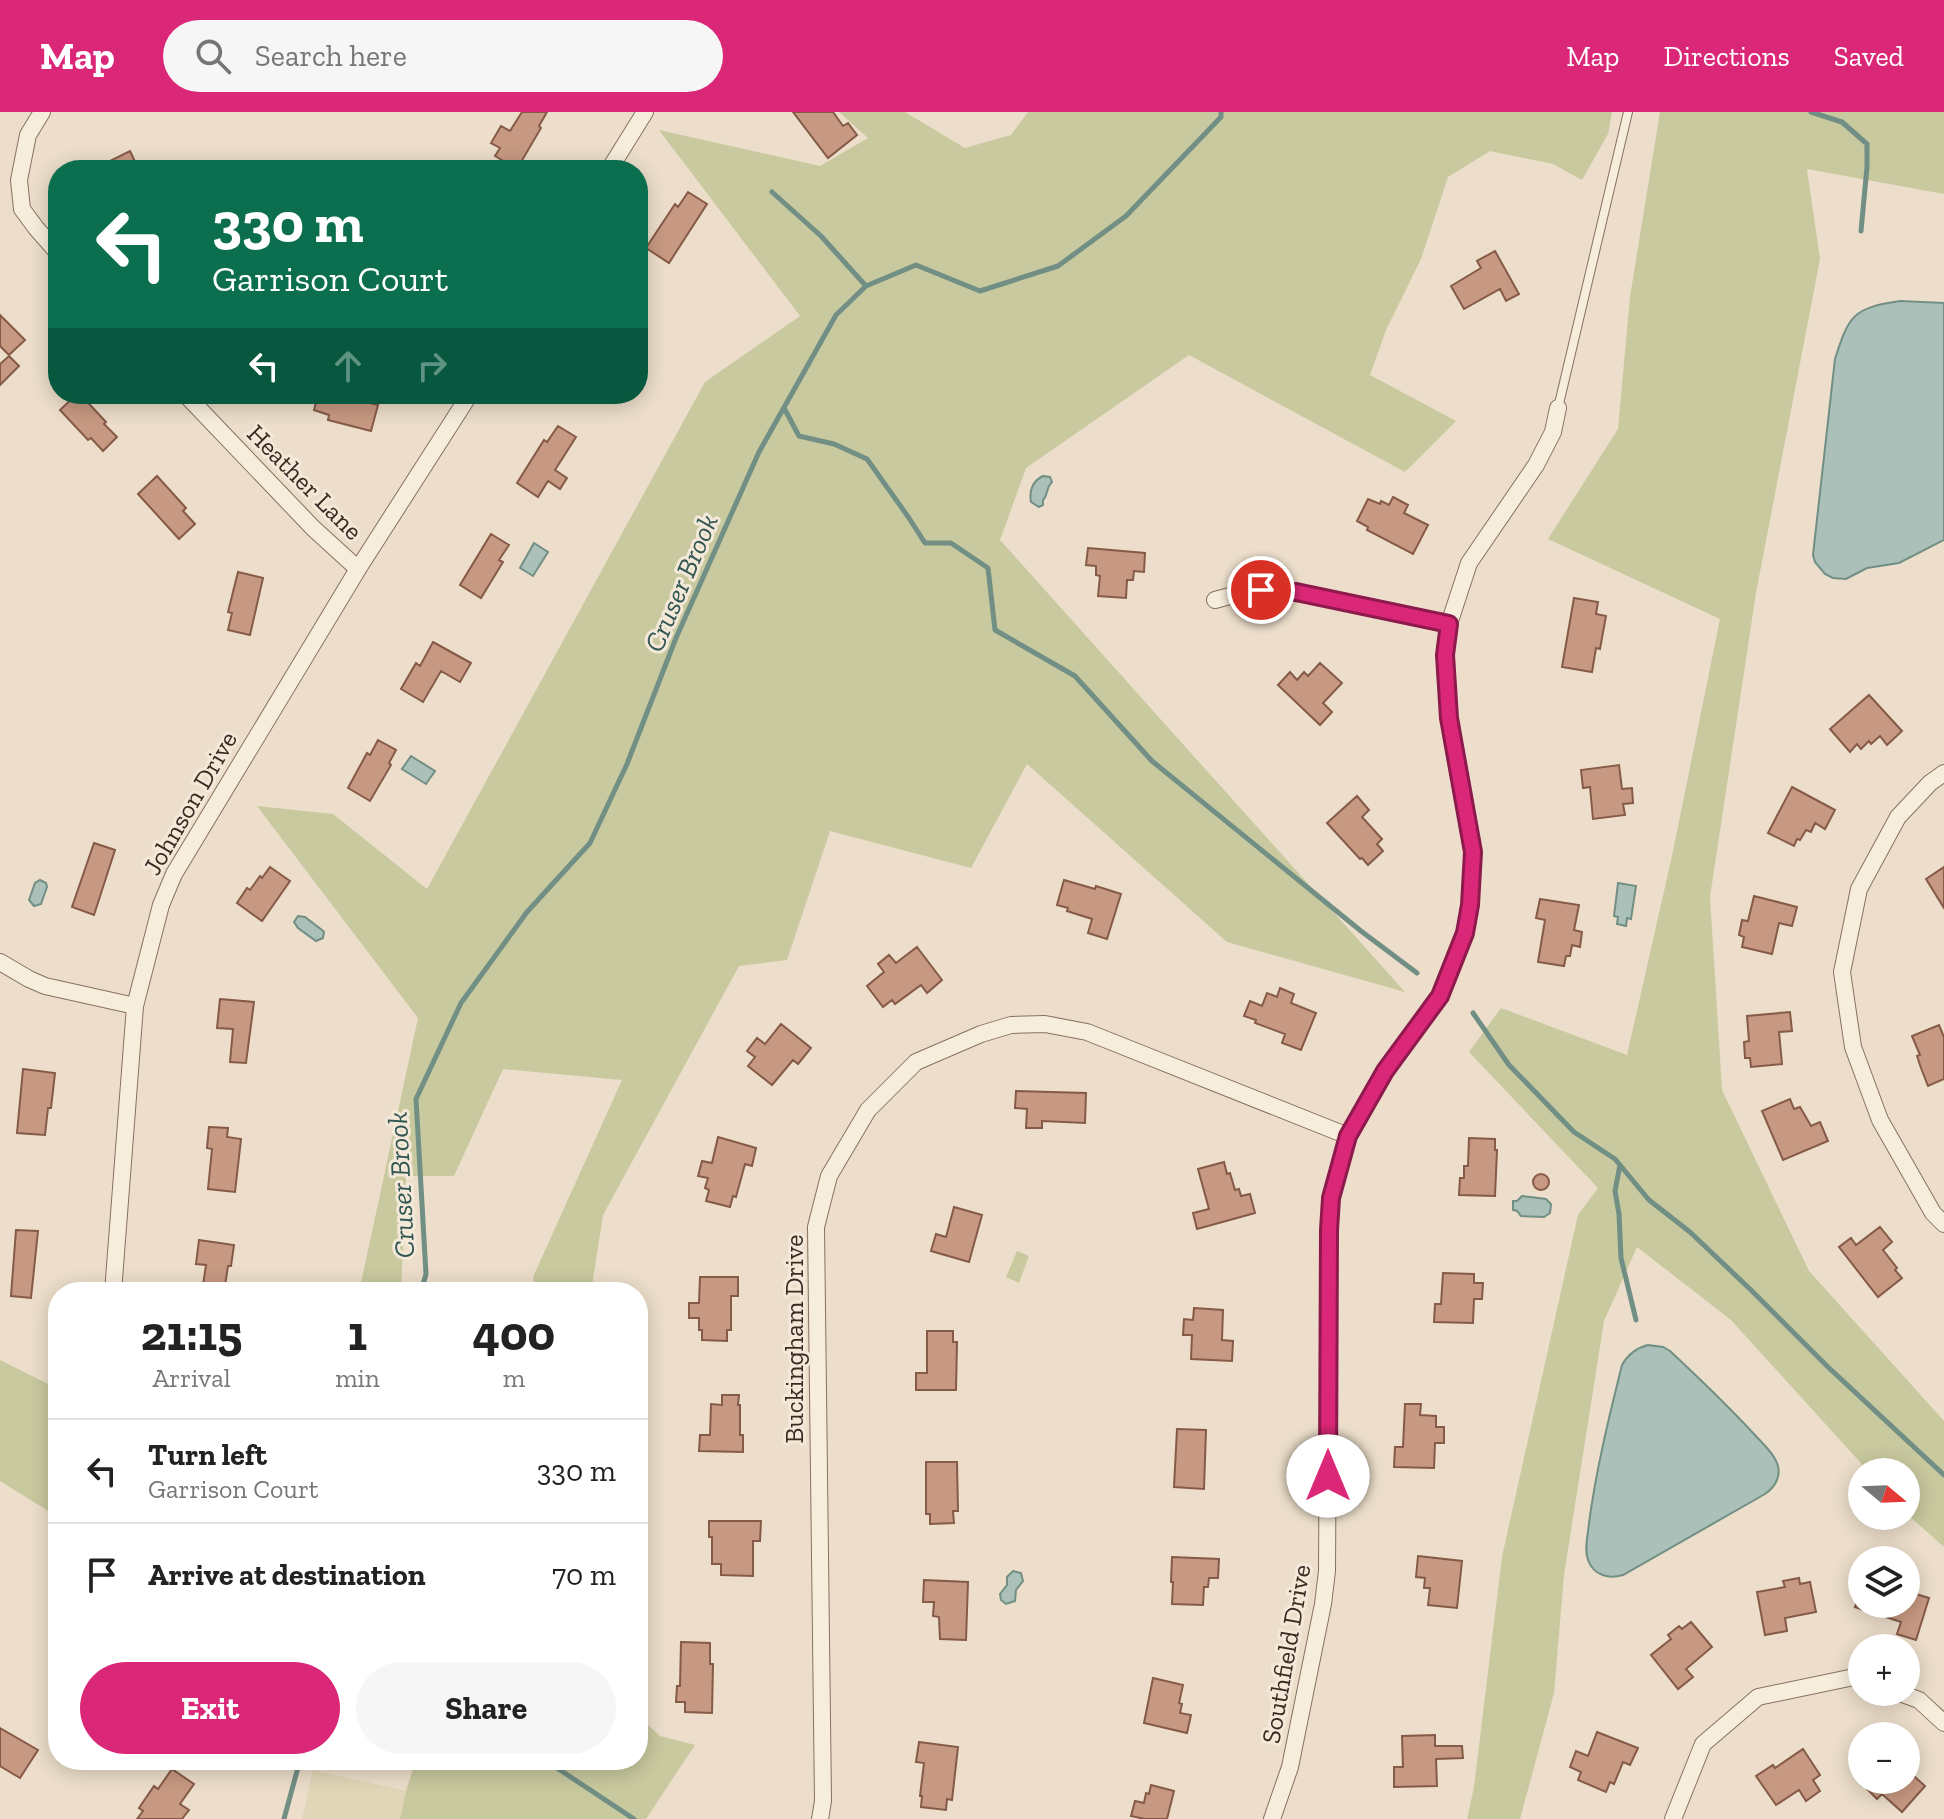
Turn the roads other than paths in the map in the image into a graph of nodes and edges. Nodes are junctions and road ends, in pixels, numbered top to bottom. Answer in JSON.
{"nodes":[{"id":1,"x":42,"y":112,"type":"edge"},
{"id":2,"x":645,"y":112,"type":"edge"},
{"id":3,"x":1628,"y":112,"type":"edge"},
{"id":4,"x":615,"y":160,"type":"edge"},
{"id":5,"x":48,"y":242,"type":"edge"},
{"id":6,"x":195,"y":404,"type":"edge"},
{"id":7,"x":464,"y":404,"type":"edge"},
{"id":8,"x":1558,"y":408,"type":"joint"},
{"id":9,"x":358,"y":569,"type":"junction"},
{"id":10,"x":1215,"y":600,"type":"dead end"},
{"id":11,"x":1449,"y":624,"type":"junction"},
{"id":12,"x":1944,"y":773,"type":"edge"},
{"id":13,"x":0,"y":962,"type":"edge"},
{"id":14,"x":135,"y":1006,"type":"junction"},
{"id":15,"x":1348,"y":1136,"type":"junction"},
{"id":16,"x":1944,"y":1224,"type":"edge"},
{"id":17,"x":114,"y":1282,"type":"edge"},
{"id":18,"x":1848,"y":1678,"type":"edge"},
{"id":19,"x":1920,"y":1701,"type":"edge"},
{"id":20,"x":1944,"y":1723,"type":"edge"},
{"id":21,"x":820,"y":1819,"type":"edge"},
{"id":22,"x":1272,"y":1819,"type":"edge"},
{"id":23,"x":1673,"y":1819,"type":"edge"}],
"edges":[{"from":1,"to":5,"type":"street"},
{"from":2,"to":4,"type":"street"},
{"from":3,"to":8,"type":"lane"},
{"from":6,"to":9,"type":"street","name":"Heather Lane"},
{"from":7,"to":9,"type":"street","name":"Johnson Drive"},
{"from":8,"to":11,"type":"street","name":"Southfield Drive"},
{"from":9,"to":14,"type":"street","name":"Johnson Drive"},
{"from":10,"to":11,"type":"street"},
{"from":11,"to":15,"type":"street","name":"Southfield Drive"},
{"from":12,"to":16,"type":"street"},
{"from":13,"to":14,"type":"street"},
{"from":14,"to":17,"type":"street","name":"Johnson Drive"},
{"from":15,"to":21,"type":"street","name":"Buckingham Drive"},
{"from":15,"to":22,"type":"street","name":"Southfield Drive"},
{"from":18,"to":23,"type":"street"},
{"from":19,"to":20,"type":"street"}]}
